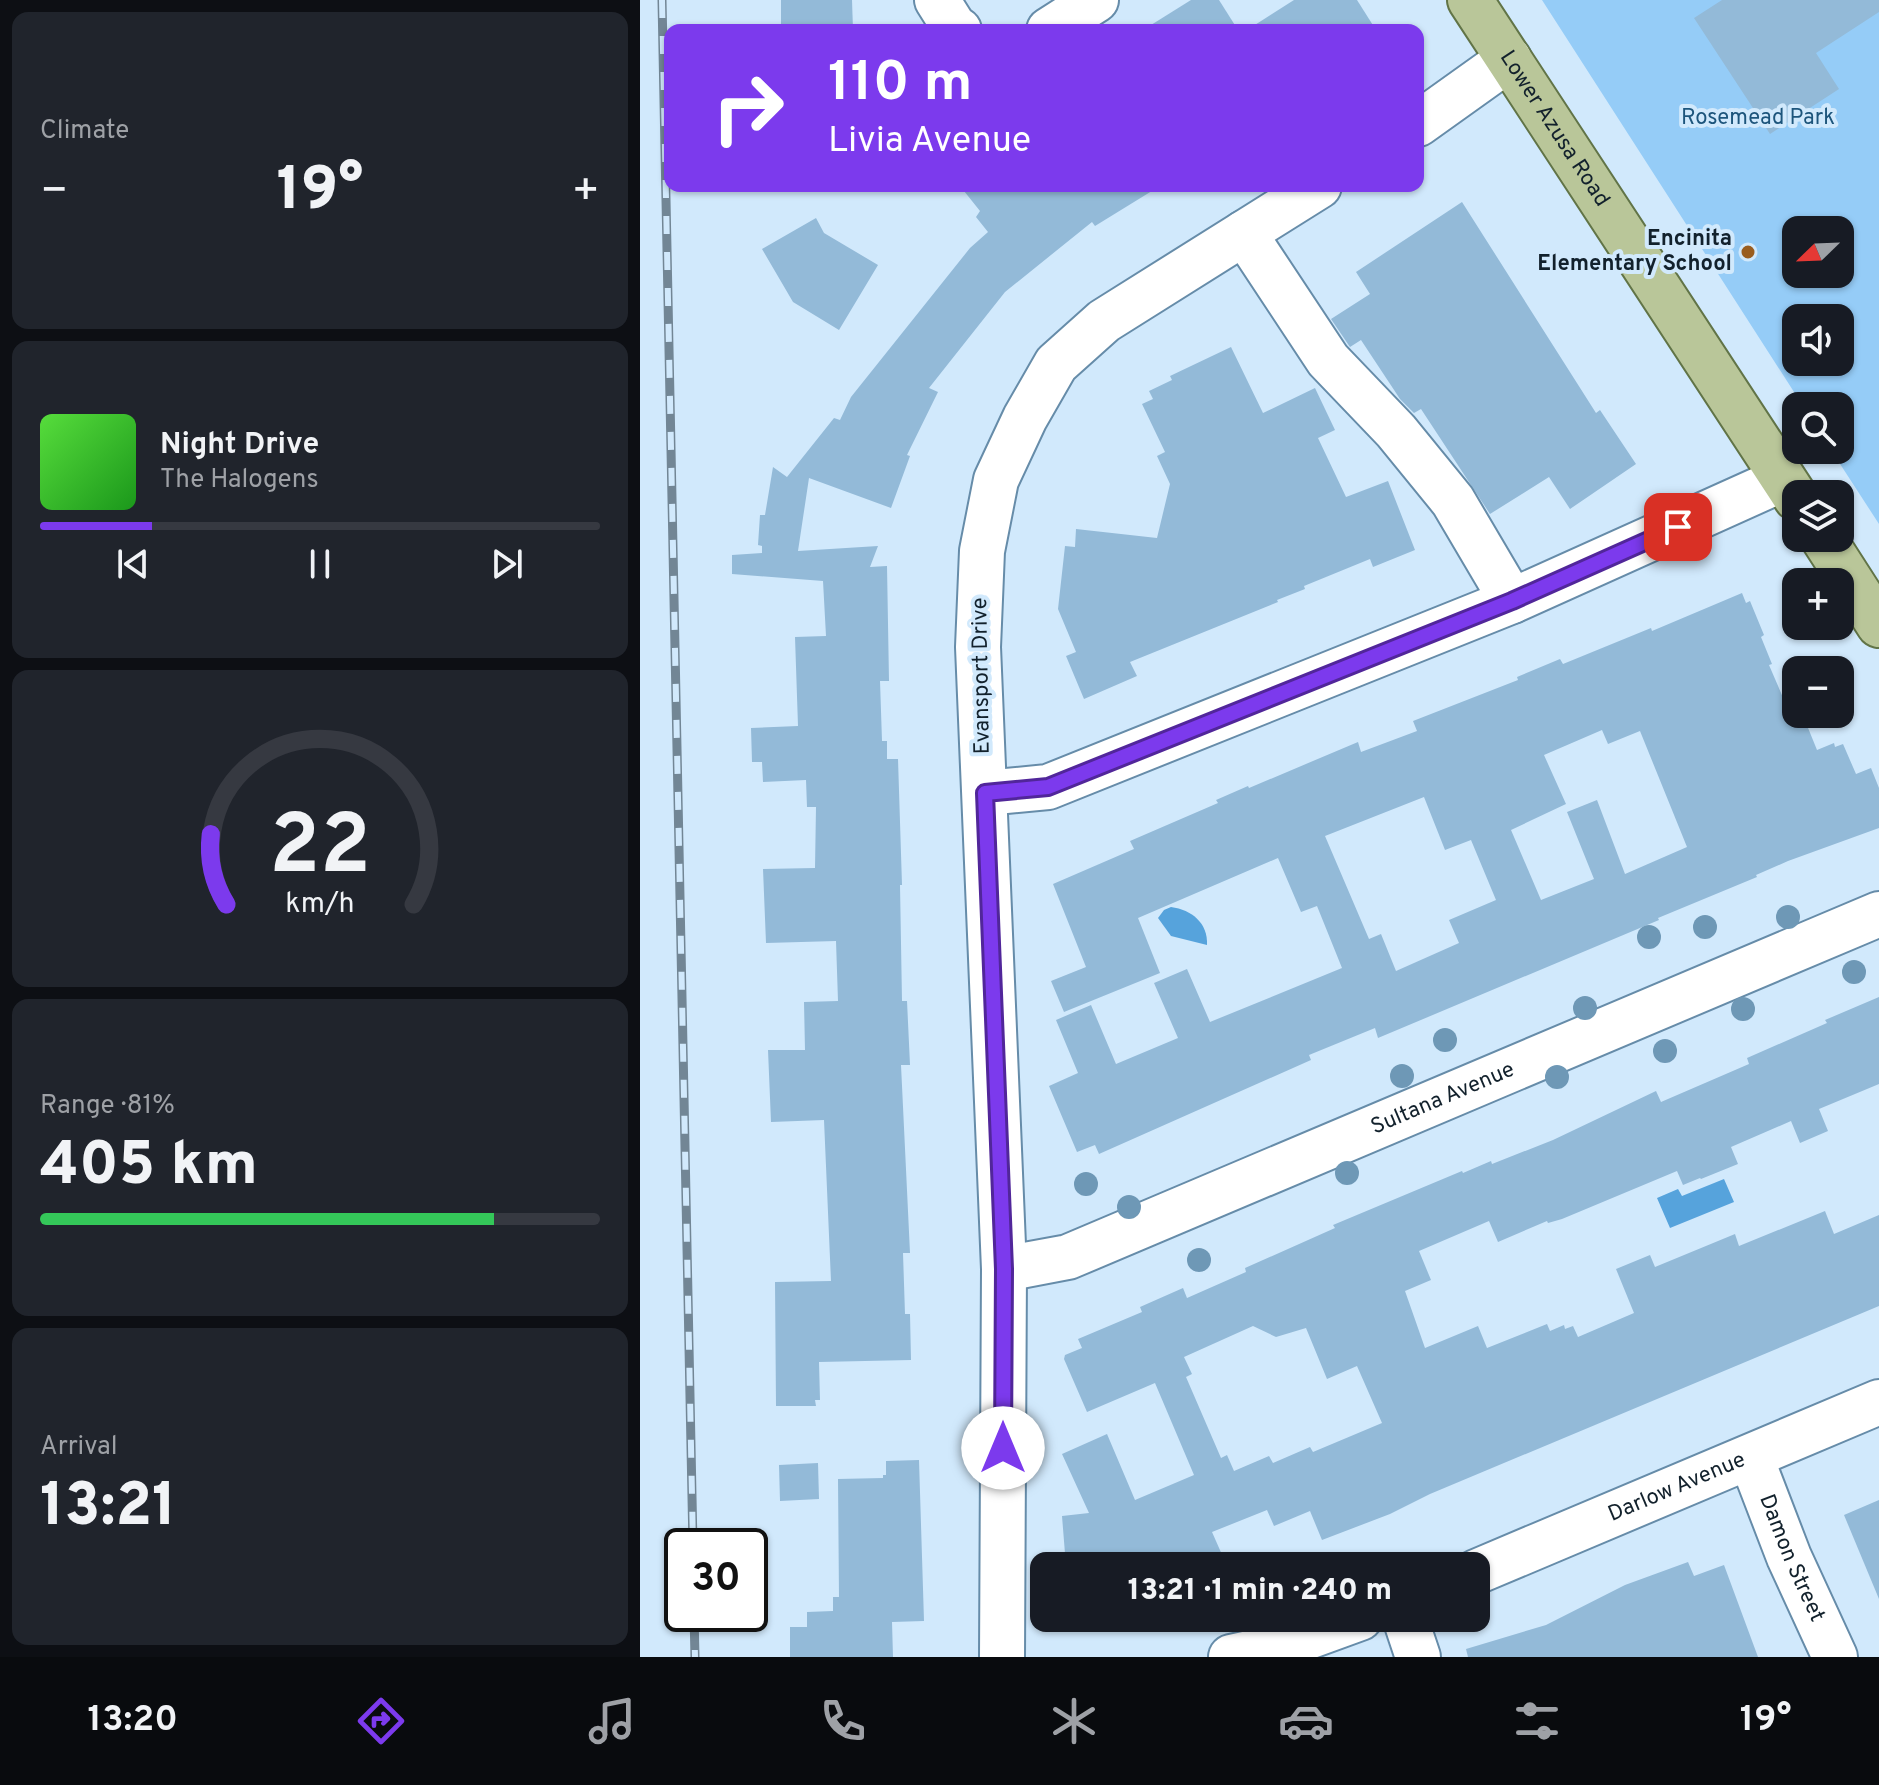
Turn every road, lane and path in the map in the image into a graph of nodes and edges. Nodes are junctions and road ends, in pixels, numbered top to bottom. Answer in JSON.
{"nodes":[{"id":1,"x":937,"y":0,"type":"edge"},
{"id":2,"x":1096,"y":0,"type":"edge"},
{"id":3,"x":1470,"y":0,"type":"edge"},
{"id":4,"x":952,"y":24,"type":"edge"},
{"id":5,"x":1058,"y":24,"type":"edge"},
{"id":6,"x":1509,"y":59,"type":"junction"},
{"id":7,"x":1424,"y":120,"type":"edge"},
{"id":8,"x":1309,"y":192,"type":"edge"},
{"id":9,"x":1244,"y":233,"type":"junction"},
{"id":10,"x":1784,"y":480,"type":"edge"},
{"id":11,"x":1782,"y":492,"type":"edge"},
{"id":12,"x":1832,"y":552,"type":"edge"},
{"id":13,"x":1512,"y":601,"type":"junction"},
{"id":14,"x":1879,"y":625,"type":"edge"},
{"id":15,"x":985,"y":793,"type":"junction"},
{"id":16,"x":1879,"y":914,"type":"edge"},
{"id":17,"x":1004,"y":1269,"type":"junction"},
{"id":18,"x":1879,"y":1402,"type":"edge"},
{"id":19,"x":1751,"y":1458,"type":"junction"},
{"id":20,"x":1490,"y":1566,"type":"edge"},
{"id":21,"x":1322,"y":1632,"type":"edge"},
{"id":22,"x":1410,"y":1632,"type":"edge"},
{"id":23,"x":1002,"y":1657,"type":"edge"},
{"id":24,"x":1231,"y":1657,"type":"edge"},
{"id":25,"x":1418,"y":1657,"type":"edge"},
{"id":26,"x":1835,"y":1657,"type":"edge"}],
"edges":[{"from":1,"to":4,"type":"street"},
{"from":2,"to":5,"type":"street"},
{"from":3,"to":6,"type":"main road","name":"Lower Azusa Road"},
{"from":6,"to":7,"type":"street"},
{"from":6,"to":10,"type":"main road","name":"Lower Azusa Road"},
{"from":8,"to":9,"type":"street","name":"Evansport Drive"},
{"from":9,"to":13,"type":"street"},
{"from":9,"to":15,"type":"street","name":"Evansport Drive"},
{"from":11,"to":13,"type":"street"},
{"from":12,"to":14,"type":"main road"},
{"from":13,"to":15,"type":"street"},
{"from":15,"to":17,"type":"street","name":"Evansport Drive"},
{"from":16,"to":17,"type":"street","name":"Sultana Avenue"},
{"from":17,"to":23,"type":"street","name":"Evansport Drive"},
{"from":18,"to":19,"type":"street","name":"Darlow Avenue"},
{"from":19,"to":20,"type":"street","name":"Darlow Avenue"},
{"from":19,"to":26,"type":"street","name":"Damon Street"},
{"from":21,"to":24,"type":"street"},
{"from":22,"to":25,"type":"street"}]}
